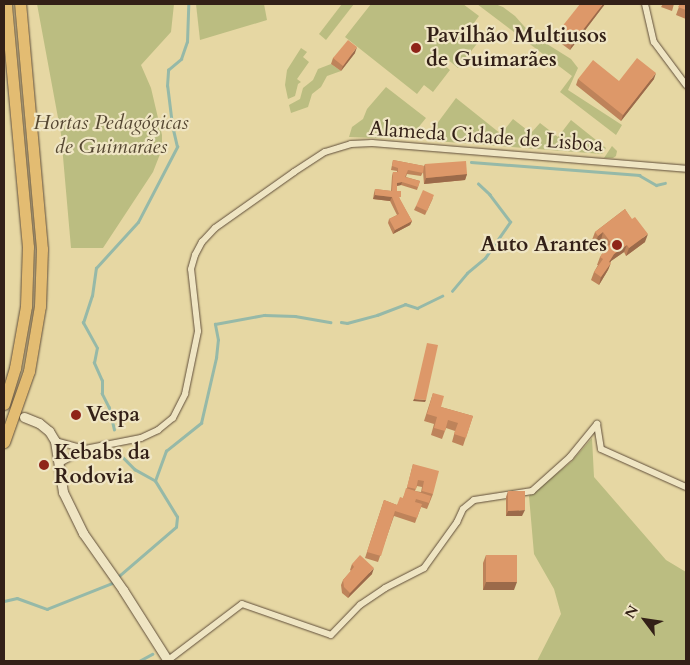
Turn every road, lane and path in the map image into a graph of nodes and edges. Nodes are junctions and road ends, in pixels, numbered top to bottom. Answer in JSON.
{"nodes":[{"id":1,"x":6,"y":4,"type":"edge"},
{"id":2,"x":20,"y":4,"type":"edge"},
{"id":3,"x":646,"y":4,"type":"edge"},
{"id":4,"x":686,"y":85,"type":"edge"},
{"id":5,"x":686,"y":169,"type":"edge"},
{"id":6,"x":4,"y":404,"type":"edge"},
{"id":7,"x":24,"y":417,"type":"dead end"},
{"id":8,"x":56,"y":441,"type":"junction"},
{"id":9,"x":4,"y":442,"type":"edge"},
{"id":10,"x":85,"y":449,"type":"junction"},
{"id":11,"x":60,"y":463,"type":"junction"},
{"id":12,"x":686,"y":487,"type":"edge"},
{"id":13,"x":167,"y":661,"type":"edge"}],
"edges":[{"from":1,"to":6,"type":"highway"},
{"from":2,"to":9,"type":"highway"},
{"from":3,"to":4,"type":"street"},
{"from":5,"to":10,"type":"street","name":"Alameda Cidade de Lisboa"},
{"from":7,"to":8,"type":"street"},
{"from":8,"to":10,"type":"street","name":"Alameda Cidade de Lisboa"},
{"from":8,"to":11,"type":"street"},
{"from":10,"to":11,"type":"street","name":"Alameda Cidade de Lisboa"},
{"from":11,"to":13,"type":"street"},
{"from":12,"to":13,"type":"street"}]}
